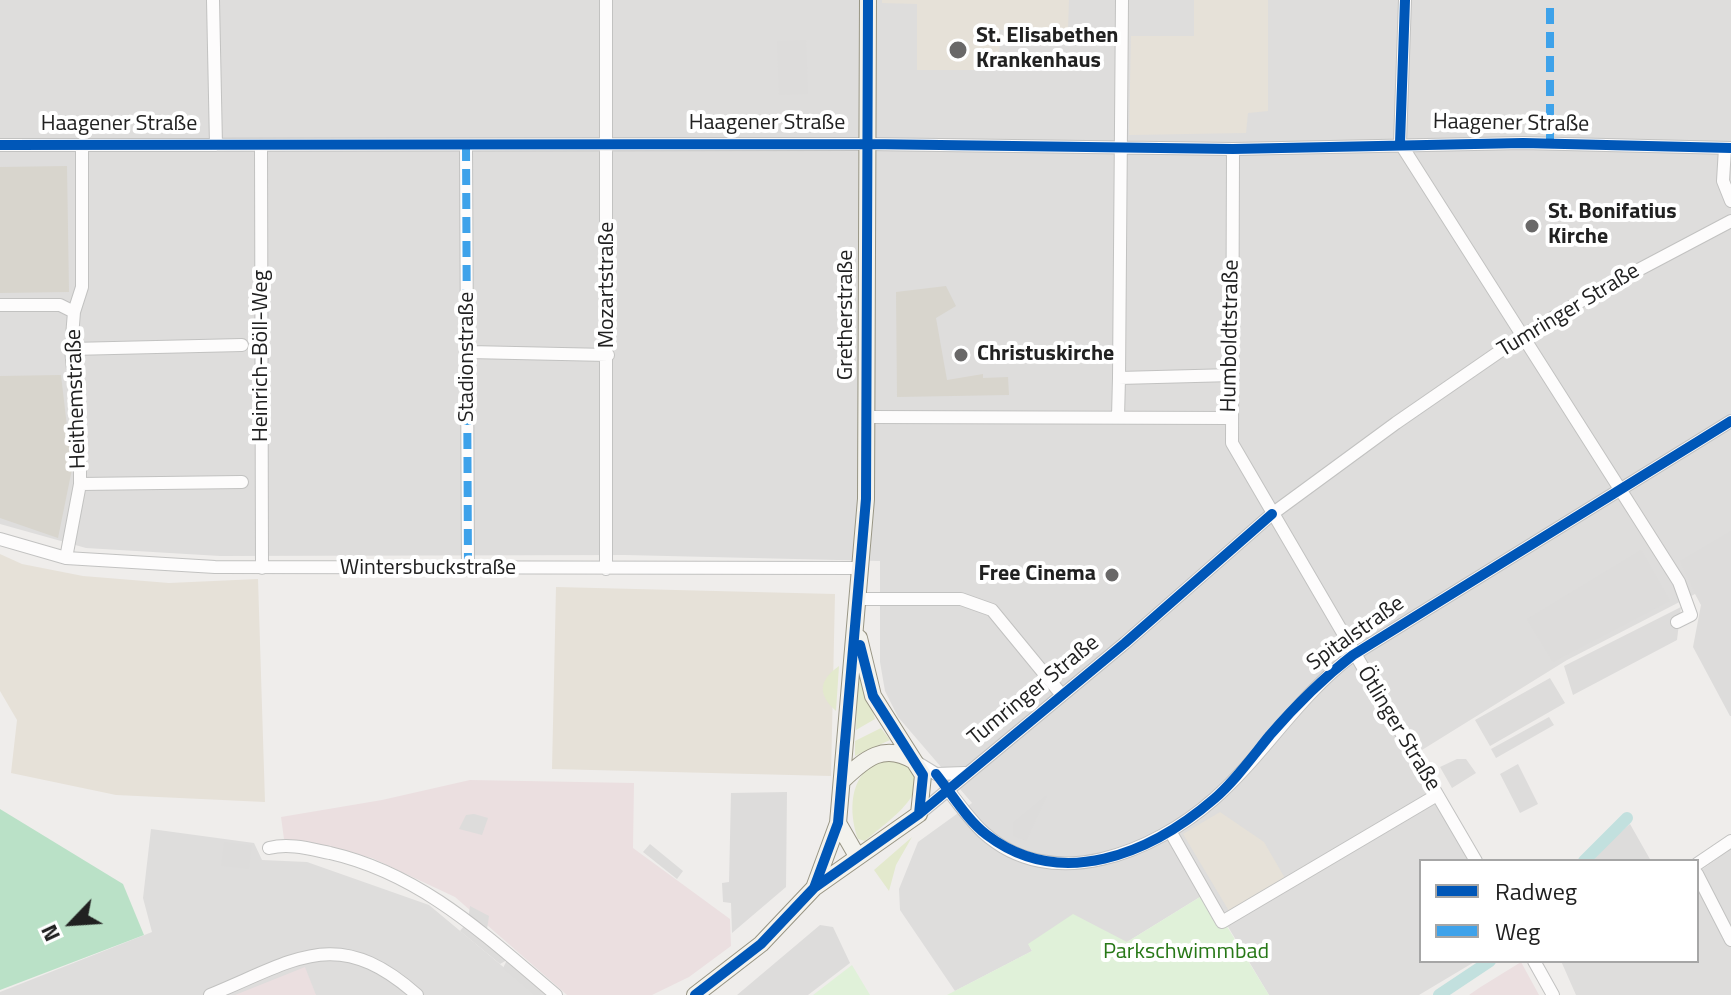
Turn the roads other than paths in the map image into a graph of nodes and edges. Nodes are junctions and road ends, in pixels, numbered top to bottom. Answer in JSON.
{"nodes":[{"id":1,"x":213,"y":0,"type":"edge"},
{"id":2,"x":606,"y":0,"type":"edge"},
{"id":3,"x":868,"y":0,"type":"edge"},
{"id":4,"x":1122,"y":0,"type":"edge"},
{"id":5,"x":1405,"y":0,"type":"edge"},
{"id":6,"x":1400,"y":143,"type":"junction"},
{"id":7,"x":82,"y":144,"type":"junction"},
{"id":8,"x":867,"y":144,"type":"junction"},
{"id":9,"x":0,"y":145,"type":"edge"},
{"id":10,"x":216,"y":145,"type":"junction"},
{"id":11,"x":261,"y":145,"type":"junction"},
{"id":12,"x":466,"y":145,"type":"junction"},
{"id":13,"x":608,"y":145,"type":"junction"},
{"id":14,"x":1123,"y":147,"type":"junction"},
{"id":15,"x":1728,"y":148,"type":"edge"},
{"id":16,"x":1233,"y":149,"type":"junction"},
{"id":17,"x":1731,"y":201,"type":"edge"},
{"id":18,"x":1731,"y":221,"type":"edge"},
{"id":19,"x":0,"y":305,"type":"edge"},
{"id":20,"x":74,"y":312,"type":"junction"},
{"id":21,"x":1522,"y":336,"type":"junction"},
{"id":22,"x":242,"y":345,"type":"dead end"},
{"id":23,"x":71,"y":349,"type":"junction"},
{"id":24,"x":469,"y":352,"type":"junction"},
{"id":25,"x":608,"y":355,"type":"junction"},
{"id":26,"x":1233,"y":375,"type":"junction"},
{"id":27,"x":1119,"y":378,"type":"junction"},
{"id":28,"x":868,"y":417,"type":"junction"},
{"id":29,"x":1118,"y":417,"type":"junction"},
{"id":30,"x":1231,"y":418,"type":"junction"},
{"id":31,"x":1731,"y":421,"type":"edge"},
{"id":32,"x":242,"y":482,"type":"dead end"},
{"id":33,"x":80,"y":484,"type":"junction"},
{"id":34,"x":1620,"y":491,"type":"junction"},
{"id":35,"x":1272,"y":514,"type":"junction"},
{"id":36,"x":0,"y":539,"type":"edge"},
{"id":37,"x":66,"y":558,"type":"junction"},
{"id":38,"x":262,"y":568,"type":"junction"},
{"id":39,"x":860,"y":568,"type":"junction"},
{"id":40,"x":606,"y":569,"type":"junction"},
{"id":41,"x":468,"y":570,"type":"junction"},
{"id":42,"x":858,"y":599,"type":"junction"},
{"id":43,"x":1677,"y":622,"type":"dead end"},
{"id":44,"x":857,"y":629,"type":"junction"},
{"id":45,"x":1353,"y":655,"type":"junction"},
{"id":46,"x":1061,"y":694,"type":"junction"},
{"id":47,"x":918,"y":763,"type":"junction"},
{"id":48,"x":965,"y":773,"type":"junction"},
{"id":49,"x":843,"y":780,"type":"junction"},
{"id":50,"x":948,"y":790,"type":"junction"},
{"id":51,"x":1437,"y":795,"type":"junction"},
{"id":52,"x":919,"y":814,"type":"junction"},
{"id":53,"x":838,"y":823,"type":"junction"},
{"id":54,"x":1170,"y":831,"type":"junction"},
{"id":55,"x":1731,"y":841,"type":"edge"},
{"id":56,"x":269,"y":848,"type":"dead end"},
{"id":57,"x":857,"y":856,"type":"junction"},
{"id":58,"x":1475,"y":859,"type":"edge"},
{"id":59,"x":1699,"y":863,"type":"edge"},
{"id":60,"x":1699,"y":878,"type":"edge"},
{"id":61,"x":814,"y":888,"type":"junction"},
{"id":62,"x":1730,"y":932,"type":"edge"},
{"id":63,"x":1535,"y":963,"type":"edge"},
{"id":64,"x":210,"y":995,"type":"edge"},
{"id":65,"x":417,"y":995,"type":"edge"},
{"id":66,"x":556,"y":995,"type":"edge"},
{"id":67,"x":695,"y":995,"type":"edge"},
{"id":68,"x":1553,"y":995,"type":"edge"}],
"edges":[{"from":1,"to":10,"type":"street"},
{"from":2,"to":13,"type":"street","name":"Mozartstraße"},
{"from":3,"to":8,"type":"main road","name":"Gretherstraße"},
{"from":4,"to":14,"type":"street"},
{"from":5,"to":6,"type":"street"},
{"from":6,"to":15,"type":"street","name":"Haagener Straße"},
{"from":6,"to":16,"type":"street","name":"Haagener Straße"},
{"from":6,"to":21,"type":"street"},
{"from":7,"to":9,"type":"street","name":"Haagener Straße"},
{"from":7,"to":10,"type":"street","name":"Haagener Straße"},
{"from":7,"to":20,"type":"street","name":"Heithemstraße"},
{"from":8,"to":13,"type":"street","name":"Haagener Straße"},
{"from":8,"to":14,"type":"street","name":"Haagener Straße"},
{"from":8,"to":28,"type":"main road","name":"Gretherstraße"},
{"from":10,"to":11,"type":"street","name":"Haagener Straße"},
{"from":11,"to":12,"type":"street","name":"Haagener Straße"},
{"from":11,"to":38,"type":"street","name":"Heinrich-Böll-Weg"},
{"from":12,"to":13,"type":"street","name":"Haagener Straße"},
{"from":12,"to":24,"type":"street","name":"Stadionstraße"},
{"from":13,"to":25,"type":"street","name":"Mozartstraße"},
{"from":14,"to":16,"type":"street","name":"Haagener Straße"},
{"from":14,"to":27,"type":"street"},
{"from":15,"to":17,"type":"street"},
{"from":16,"to":26,"type":"street","name":"Humboldtstraße"},
{"from":18,"to":21,"type":"street","name":"Tumringer Straße"},
{"from":19,"to":20,"type":"street"},
{"from":20,"to":23,"type":"street","name":"Heithemstraße"},
{"from":21,"to":34,"type":"street"},
{"from":21,"to":35,"type":"street","name":"Tumringer Straße"},
{"from":22,"to":23,"type":"street"},
{"from":23,"to":33,"type":"street","name":"Heithemstraße"},
{"from":24,"to":25,"type":"street"},
{"from":24,"to":41,"type":"street","name":"Stadionstraße"},
{"from":25,"to":40,"type":"street","name":"Mozartstraße"},
{"from":26,"to":27,"type":"street"},
{"from":26,"to":30,"type":"street","name":"Humboldtstraße"},
{"from":27,"to":29,"type":"street"},
{"from":28,"to":29,"type":"street"},
{"from":28,"to":39,"type":"main road","name":"Gretherstraße"},
{"from":29,"to":30,"type":"street"},
{"from":30,"to":35,"type":"street","name":"Humboldtstraße"},
{"from":31,"to":34,"type":"street","name":"Spitalstraße"},
{"from":32,"to":33,"type":"street"},
{"from":33,"to":37,"type":"street","name":"Heithemstraße"},
{"from":34,"to":43,"type":"street"},
{"from":34,"to":45,"type":"street","name":"Spitalstraße"},
{"from":35,"to":45,"type":"street","name":"Ötlinger Straße"},
{"from":35,"to":46,"type":"street","name":"Tumringer Straße"},
{"from":36,"to":37,"type":"street","name":"Wintersbuckstraße"},
{"from":37,"to":38,"type":"street","name":"Wintersbuckstraße"},
{"from":38,"to":41,"type":"street","name":"Wintersbuckstraße"},
{"from":39,"to":40,"type":"street","name":"Wintersbuckstraße"},
{"from":39,"to":42,"type":"main road","name":"Gretherstraße"},
{"from":40,"to":41,"type":"street","name":"Wintersbuckstraße"},
{"from":42,"to":44,"type":"main road","name":"Gretherstraße"},
{"from":42,"to":46,"type":"street"},
{"from":44,"to":47,"type":"main road","name":"Gretherstraße"},
{"from":44,"to":49,"type":"main road","name":"Gretherstraße"},
{"from":45,"to":51,"type":"street","name":"Ötlinger Straße"},
{"from":45,"to":54,"type":"street","name":"Spitalstraße"},
{"from":46,"to":48,"type":"street","name":"Tumringer Straße"},
{"from":47,"to":48,"type":"street","name":"Tumringer Straße"},
{"from":47,"to":49,"type":"main road"},
{"from":47,"to":52,"type":"main road"},
{"from":48,"to":50,"type":"street","name":"Tumringer Straße"},
{"from":49,"to":53,"type":"main road","name":"Gretherstraße"},
{"from":50,"to":52,"type":"street","name":"Tumringer Straße"},
{"from":50,"to":54,"type":"street","name":"Spitalstraße"},
{"from":51,"to":54,"type":"street"},
{"from":51,"to":58,"type":"street","name":"Ötlinger Straße"},
{"from":52,"to":57,"type":"main road","name":"Tumringer Straße"},
{"from":53,"to":57,"type":"main road"},
{"from":53,"to":61,"type":"main road","name":"Tumringer Straße"},
{"from":55,"to":59,"type":"street"},
{"from":56,"to":66,"type":"street"},
{"from":57,"to":61,"type":"main road","name":"Tumringer Straße"},
{"from":60,"to":62,"type":"street"},
{"from":61,"to":67,"type":"main road","name":"Tumringer Straße"},
{"from":63,"to":68,"type":"street"},
{"from":64,"to":65,"type":"street"}]}
